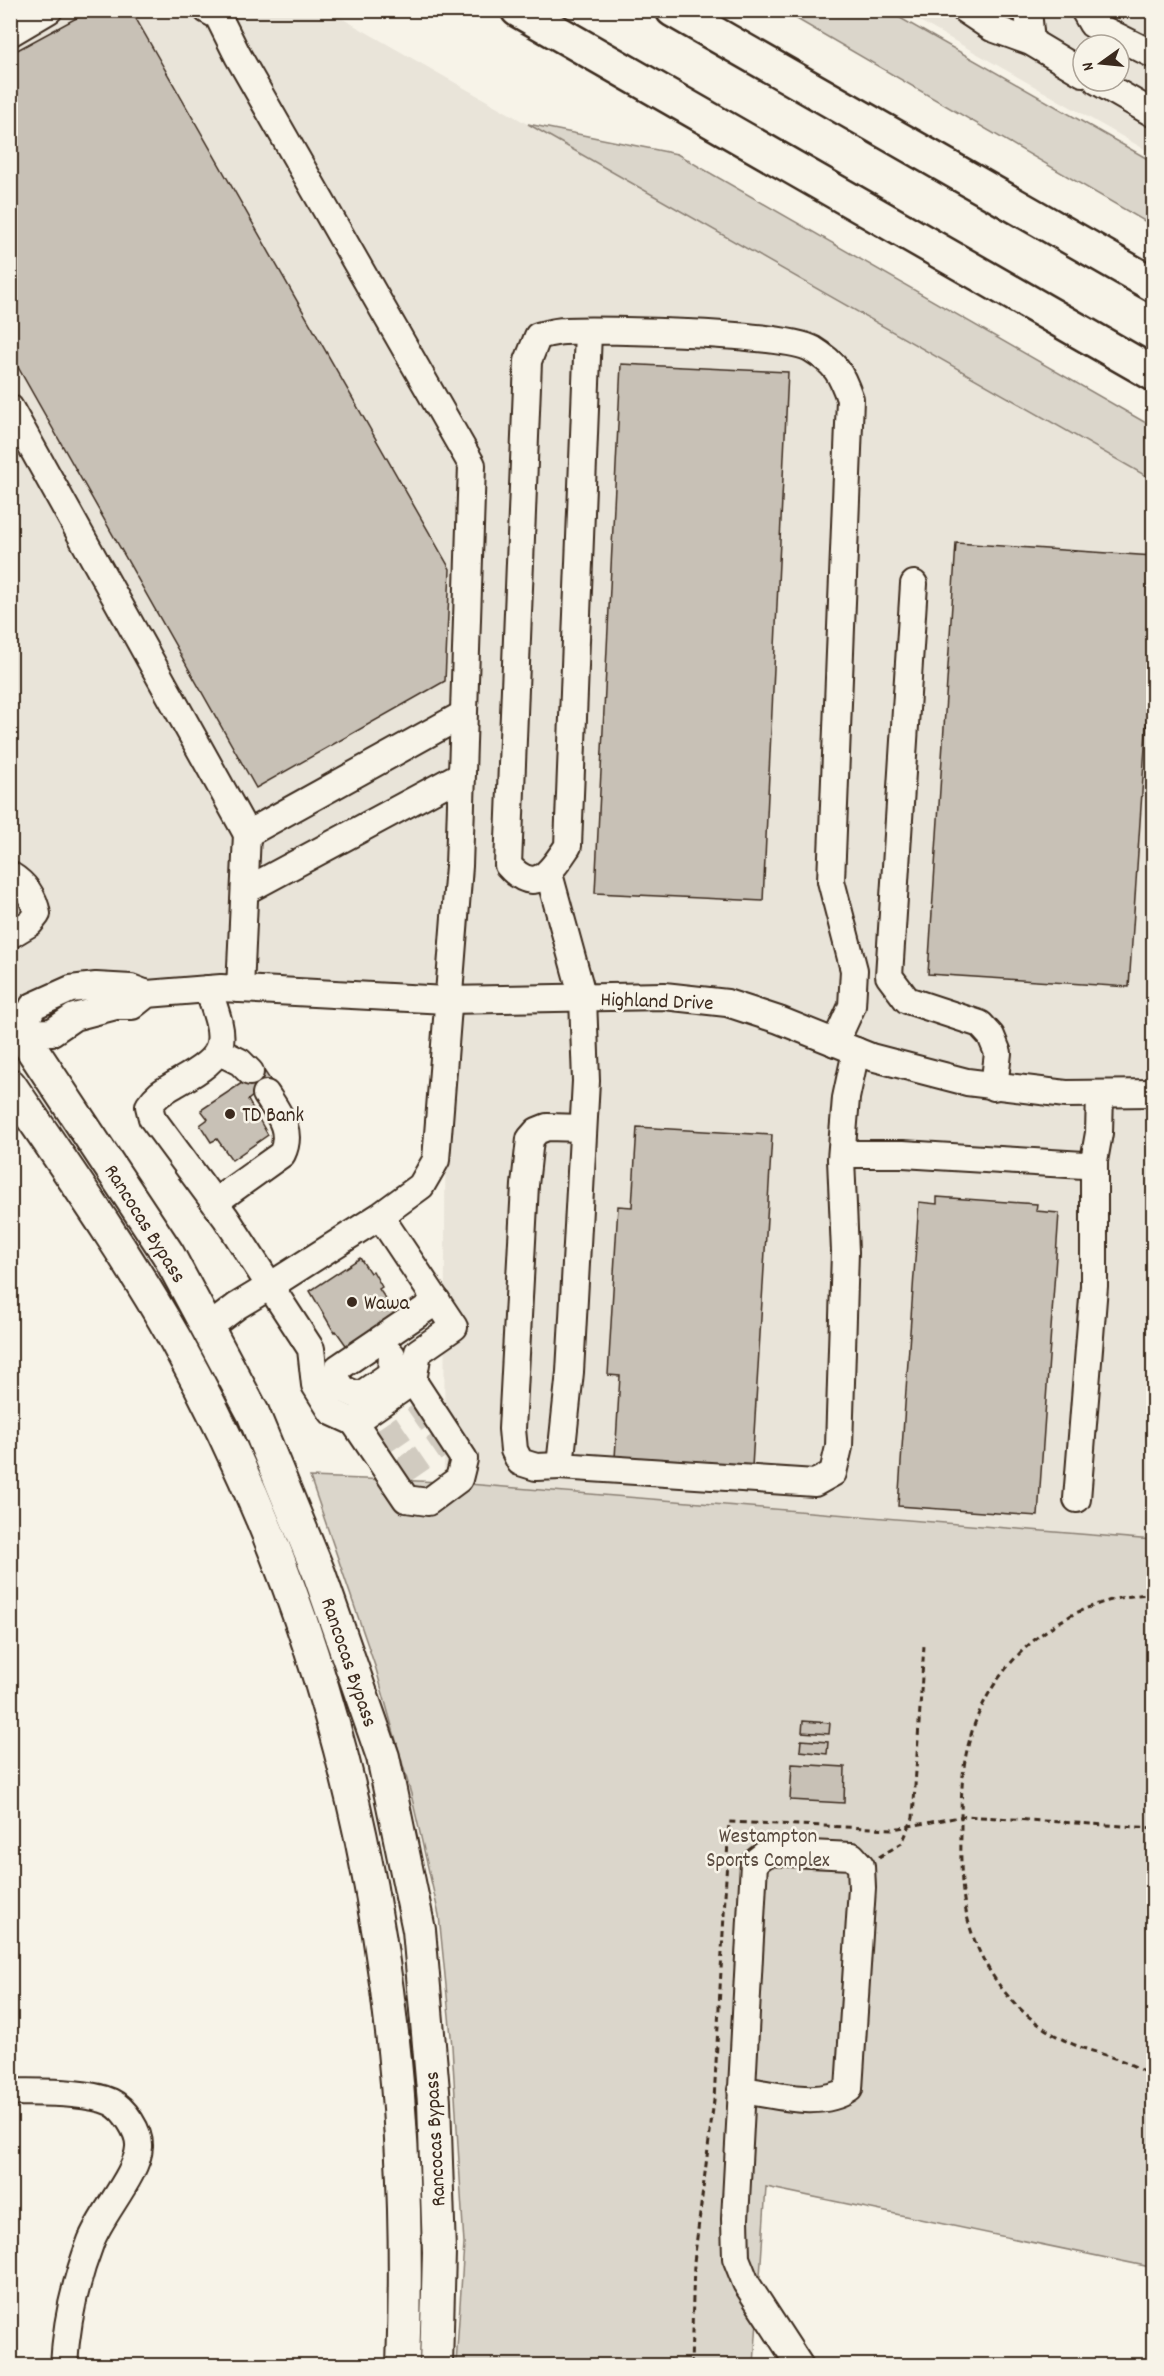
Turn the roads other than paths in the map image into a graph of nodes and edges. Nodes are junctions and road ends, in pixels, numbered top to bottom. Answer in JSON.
{"nodes":[{"id":1,"x":49,"y":10,"type":"edge"},
{"id":2,"x":207,"y":10,"type":"edge"},
{"id":3,"x":518,"y":10,"type":"edge"},
{"id":4,"x":673,"y":10,"type":"edge"},
{"id":5,"x":965,"y":10,"type":"edge"},
{"id":6,"x":1028,"y":10,"type":"edge"},
{"id":7,"x":1084,"y":10,"type":"edge"},
{"id":8,"x":10,"y":33,"type":"edge"},
{"id":9,"x":1030,"y":42,"type":"junction"},
{"id":10,"x":1152,"y":51,"type":"edge"},
{"id":11,"x":1071,"y":65,"type":"edge"},
{"id":12,"x":1118,"y":93,"type":"edge"},
{"id":13,"x":1154,"y":114,"type":"edge"},
{"id":14,"x":1154,"y":285,"type":"edge"},
{"id":15,"x":588,"y":332,"type":"junction"},
{"id":16,"x":1154,"y":374,"type":"edge"},
{"id":17,"x":10,"y":408,"type":"edge"},
{"id":18,"x":914,"y":584,"type":"dead end"},
{"id":19,"x":462,"y":715,"type":"junction"},
{"id":20,"x":461,"y":776,"type":"junction"},
{"id":21,"x":247,"y":834,"type":"junction"},
{"id":22,"x":549,"y":874,"type":"junction"},
{"id":23,"x":10,"y":875,"type":"edge"},
{"id":24,"x":245,"y":891,"type":"junction"},
{"id":25,"x":13,"y":927,"type":"edge"},
{"id":26,"x":240,"y":988,"type":"junction"},
{"id":27,"x":208,"y":989,"type":"junction"},
{"id":28,"x":583,"y":998,"type":"junction"},
{"id":29,"x":446,"y":1000,"type":"junction"},
{"id":30,"x":14,"y":1030,"type":"edge"},
{"id":31,"x":846,"y":1047,"type":"junction"},
{"id":32,"x":218,"y":1051,"type":"junction"},
{"id":33,"x":250,"y":1072,"type":"dead end"},
{"id":34,"x":10,"y":1085,"type":"edge"},
{"id":35,"x":994,"y":1086,"type":"junction"},
{"id":36,"x":1154,"y":1093,"type":"edge"},
{"id":37,"x":266,"y":1094,"type":"dead end"},
{"id":38,"x":1100,"y":1094,"type":"junction"},
{"id":39,"x":583,"y":1128,"type":"junction"},
{"id":40,"x":842,"y":1154,"type":"junction"},
{"id":41,"x":1094,"y":1161,"type":"junction"},
{"id":42,"x":215,"y":1202,"type":"junction"},
{"id":43,"x":380,"y":1216,"type":"junction"},
{"id":44,"x":270,"y":1286,"type":"junction"},
{"id":45,"x":442,"y":1309,"type":"junction"},
{"id":46,"x":208,"y":1328,"type":"junction"},
{"id":47,"x":413,"y":1381,"type":"junction"},
{"id":48,"x":354,"y":1422,"type":"junction"},
{"id":49,"x":560,"y":1466,"type":"junction"},
{"id":50,"x":1077,"y":1499,"type":"dead end"},
{"id":51,"x":741,"y":2090,"type":"junction"},
{"id":52,"x":10,"y":2092,"type":"edge"},
{"id":53,"x":64,"y":2366,"type":"edge"},
{"id":54,"x":403,"y":2366,"type":"edge"},
{"id":55,"x":436,"y":2366,"type":"edge"},
{"id":56,"x":800,"y":2366,"type":"edge"}],
"edges":[{"from":1,"to":8,"type":"street"},
{"from":2,"to":19,"type":"street"},
{"from":3,"to":16,"type":"highway"},
{"from":4,"to":14,"type":"highway"},
{"from":5,"to":9,"type":"street"},
{"from":6,"to":9,"type":"street"},
{"from":7,"to":10,"type":"street"},
{"from":9,"to":11,"type":"street"},
{"from":12,"to":13,"type":"street"},
{"from":15,"to":22,"type":"street"},
{"from":15,"to":22,"type":"street"},
{"from":15,"to":31,"type":"street"},
{"from":17,"to":21,"type":"street"},
{"from":18,"to":35,"type":"street"},
{"from":19,"to":20,"type":"street"},
{"from":19,"to":21,"type":"street"},
{"from":20,"to":24,"type":"street"},
{"from":20,"to":29,"type":"street"},
{"from":21,"to":24,"type":"street"},
{"from":22,"to":28,"type":"street"},
{"from":23,"to":25,"type":"street"},
{"from":24,"to":26,"type":"street"},
{"from":26,"to":27,"type":"street","name":"Highland Drive"},
{"from":26,"to":29,"type":"street","name":"Highland Drive"},
{"from":27,"to":30,"type":"street","name":"Highland Drive"},
{"from":27,"to":32,"type":"street"},
{"from":28,"to":29,"type":"street","name":"Highland Drive"},
{"from":28,"to":31,"type":"street","name":"Highland Drive"},
{"from":28,"to":39,"type":"street"},
{"from":29,"to":43,"type":"street"},
{"from":30,"to":46,"type":"main road","name":"Rancocas Bypass"},
{"from":31,"to":35,"type":"street","name":"Highland Drive"},
{"from":31,"to":40,"type":"street"},
{"from":32,"to":33,"type":"street"},
{"from":32,"to":42,"type":"street"},
{"from":34,"to":54,"type":"main road","name":"Rancocas Bypass"},
{"from":35,"to":38,"type":"street","name":"Highland Drive"},
{"from":36,"to":38,"type":"street","name":"Highland Drive"},
{"from":37,"to":42,"type":"street"},
{"from":38,"to":41,"type":"street"},
{"from":39,"to":49,"type":"street"},
{"from":39,"to":49,"type":"street"},
{"from":40,"to":41,"type":"street"},
{"from":40,"to":49,"type":"street"},
{"from":41,"to":50,"type":"street"},
{"from":42,"to":44,"type":"street"},
{"from":43,"to":44,"type":"street"},
{"from":43,"to":45,"type":"street"},
{"from":44,"to":46,"type":"street"},
{"from":44,"to":48,"type":"street"},
{"from":45,"to":45,"type":"street"},
{"from":45,"to":47,"type":"street"},
{"from":46,"to":55,"type":"main road","name":"Rancocas Bypass"},
{"from":47,"to":48,"type":"street"},
{"from":47,"to":48,"type":"street"},
{"from":51,"to":51,"type":"street"},
{"from":51,"to":56,"type":"street"},
{"from":52,"to":53,"type":"street"}]}
